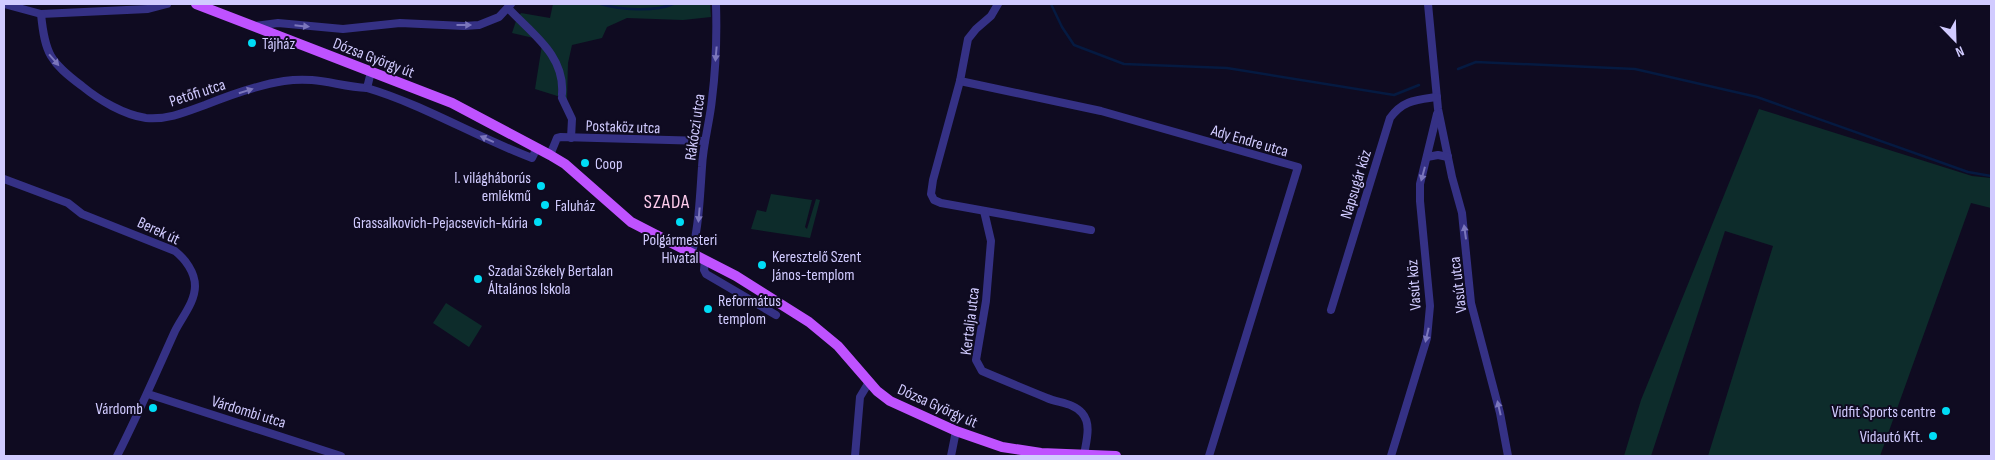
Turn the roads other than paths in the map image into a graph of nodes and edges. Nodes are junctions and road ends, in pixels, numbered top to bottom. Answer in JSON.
{"nodes":[{"id":1,"x":4,"y":4,"type":"edge"},
{"id":2,"x":167,"y":4,"type":"edge"},
{"id":3,"x":196,"y":4,"type":"edge"},
{"id":4,"x":998,"y":4,"type":"edge"},
{"id":5,"x":1428,"y":4,"type":"edge"},
{"id":6,"x":716,"y":5,"type":"edge"},
{"id":7,"x":510,"y":6,"type":"edge"},
{"id":8,"x":41,"y":14,"type":"junction"},
{"id":9,"x":253,"y":27,"type":"junction"},
{"id":10,"x":370,"y":72,"type":"junction"},
{"id":11,"x":960,"y":81,"type":"junction"},
{"id":12,"x":367,"y":88,"type":"junction"},
{"id":13,"x":1437,"y":97,"type":"junction"},
{"id":14,"x":1438,"y":109,"type":"junction"},
{"id":15,"x":575,"y":138,"type":"junction"},
{"id":16,"x":706,"y":141,"type":"junction"},
{"id":17,"x":537,"y":148,"type":"junction"},
{"id":18,"x":550,"y":155,"type":"junction"},
{"id":19,"x":1427,"y":157,"type":"junction"},
{"id":20,"x":1448,"y":157,"type":"junction"},
{"id":21,"x":4,"y":179,"type":"edge"},
{"id":22,"x":984,"y":211,"type":"junction"},
{"id":23,"x":1091,"y":230,"type":"dead end"},
{"id":24,"x":692,"y":253,"type":"junction"},
{"id":25,"x":705,"y":260,"type":"junction"},
{"id":26,"x":1331,"y":310,"type":"dead end"},
{"id":27,"x":776,"y":315,"type":"dead end"},
{"id":28,"x":869,"y":382,"type":"junction"},
{"id":29,"x":148,"y":394,"type":"junction"},
{"id":30,"x":956,"y":431,"type":"junction"},
{"id":31,"x":1084,"y":455,"type":"junction"},
{"id":32,"x":117,"y":456,"type":"edge"},
{"id":33,"x":341,"y":456,"type":"edge"},
{"id":34,"x":855,"y":456,"type":"edge"},
{"id":35,"x":951,"y":456,"type":"edge"},
{"id":36,"x":1116,"y":456,"type":"edge"},
{"id":37,"x":1209,"y":456,"type":"edge"},
{"id":38,"x":1391,"y":456,"type":"edge"},
{"id":39,"x":1508,"y":456,"type":"edge"}],
"edges":[{"from":1,"to":8,"type":"street"},
{"from":2,"to":8,"type":"street"},
{"from":3,"to":9,"type":"main road","name":"Dózsa György út"},
{"from":4,"to":11,"type":"street"},
{"from":5,"to":13,"type":"street"},
{"from":6,"to":16,"type":"street","name":"Rákóczi utca","one_way":true},
{"from":9,"to":7,"type":"street","one_way":true},
{"from":7,"to":15,"type":"street"},
{"from":8,"to":12,"type":"street","name":"Petőfi utca","one_way":true},
{"from":9,"to":10,"type":"main road","name":"Dózsa György út"},
{"from":10,"to":12,"type":"street"},
{"from":10,"to":17,"type":"main road","name":"Dózsa György út"},
{"from":11,"to":22,"type":"street"},
{"from":11,"to":37,"type":"street","name":"Ady Endre utca"},
{"from":17,"to":12,"type":"street","name":"Dózsa György út","one_way":true},
{"from":13,"to":14,"type":"street"},
{"from":13,"to":26,"type":"street","name":"Napsugár köz"},
{"from":14,"to":19,"type":"street","name":"Vasút köz"},
{"from":14,"to":20,"type":"street","name":"Vasút utca"},
{"from":15,"to":16,"type":"street","name":"Postaköz utca"},
{"from":15,"to":18,"type":"street","name":"Postaköz utca"},
{"from":16,"to":24,"type":"street","name":"Rákóczi utca","one_way":true},
{"from":17,"to":18,"type":"main road","name":"Dózsa György út"},
{"from":18,"to":24,"type":"main road","name":"Dózsa György út"},
{"from":19,"to":20,"type":"street"},
{"from":19,"to":38,"type":"street","name":"Vasút köz","one_way":true},
{"from":39,"to":20,"type":"street","name":"Vasút utca","one_way":true},
{"from":21,"to":29,"type":"street","name":"Berek út"},
{"from":22,"to":23,"type":"street"},
{"from":22,"to":31,"type":"street","name":"Kertalja utca"},
{"from":24,"to":25,"type":"main road","name":"Dózsa György út"},
{"from":25,"to":27,"type":"street"},
{"from":25,"to":28,"type":"main road","name":"Dózsa György út"},
{"from":28,"to":30,"type":"main road","name":"Dózsa György út"},
{"from":28,"to":34,"type":"street"},
{"from":29,"to":32,"type":"street","name":"Berek út"},
{"from":29,"to":33,"type":"street","name":"Várdombi utca"},
{"from":30,"to":31,"type":"main road","name":"Dózsa György út"},
{"from":30,"to":35,"type":"street"},
{"from":31,"to":36,"type":"main road","name":"Dózsa György út"}]}
